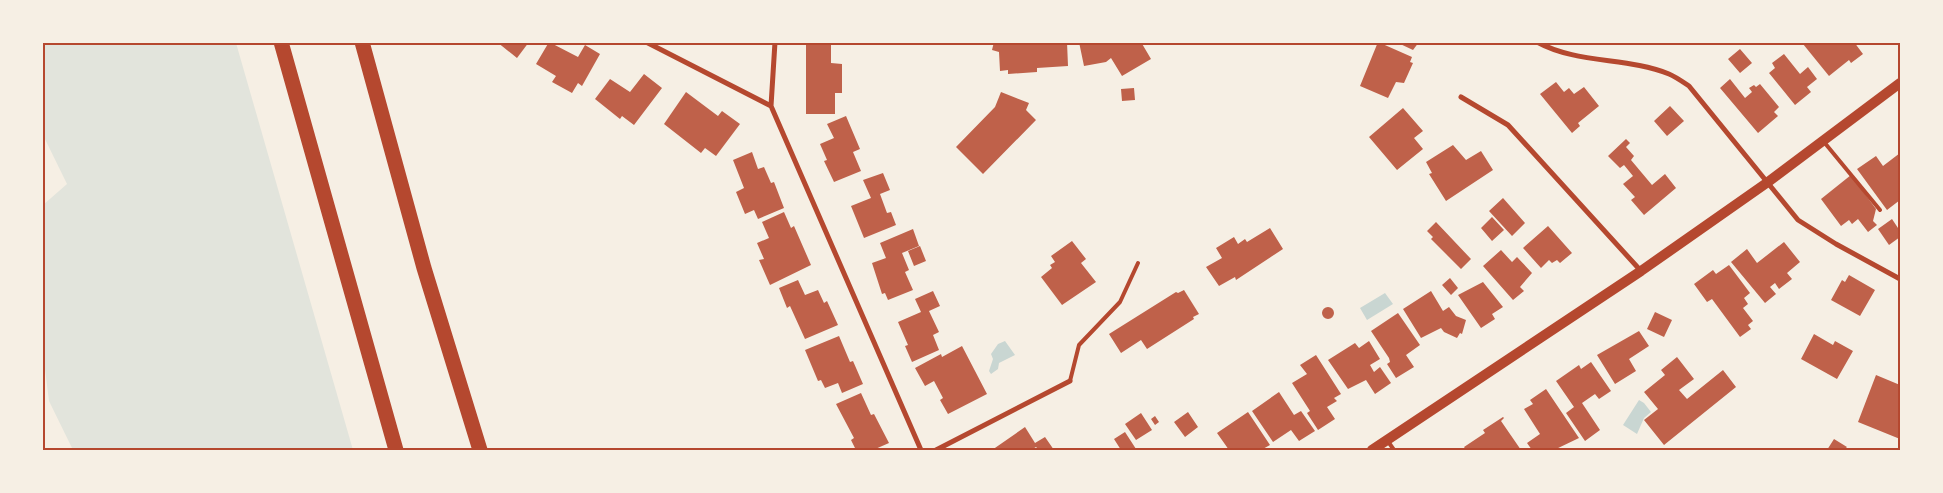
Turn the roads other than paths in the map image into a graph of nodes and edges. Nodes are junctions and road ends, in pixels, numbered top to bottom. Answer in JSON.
{"nodes":[{"id":1,"x":281,"y":42,"type":"edge"},
{"id":2,"x":362,"y":42,"type":"edge"},
{"id":3,"x":646,"y":42,"type":"edge"},
{"id":4,"x":775,"y":42,"type":"edge"},
{"id":5,"x":1537,"y":42,"type":"edge"},
{"id":6,"x":1900,"y":83,"type":"edge"},
{"id":7,"x":1461,"y":97,"type":"dead end"},
{"id":8,"x":771,"y":106,"type":"junction"},
{"id":9,"x":1823,"y":141,"type":"junction"},
{"id":10,"x":1768,"y":182,"type":"junction"},
{"id":11,"x":1880,"y":210,"type":"dead end"},
{"id":12,"x":1138,"y":263,"type":"dead end"},
{"id":13,"x":1641,"y":272,"type":"junction"},
{"id":14,"x":1900,"y":279,"type":"edge"},
{"id":15,"x":1070,"y":381,"type":"joint"},
{"id":16,"x":1387,"y":440,"type":"junction"},
{"id":17,"x":396,"y":450,"type":"edge"},
{"id":18,"x":480,"y":450,"type":"edge"},
{"id":19,"x":921,"y":450,"type":"edge"},
{"id":20,"x":936,"y":450,"type":"edge"},
{"id":21,"x":1372,"y":450,"type":"edge"},
{"id":22,"x":1394,"y":450,"type":"edge"}],
"edges":[{"from":1,"to":17,"type":"highway"},
{"from":2,"to":18,"type":"highway"},
{"from":3,"to":8,"type":"street"},
{"from":4,"to":8,"type":"street"},
{"from":5,"to":10,"type":"street"},
{"from":6,"to":9,"type":"main road"},
{"from":7,"to":13,"type":"street"},
{"from":8,"to":19,"type":"street"},
{"from":9,"to":10,"type":"main road"},
{"from":9,"to":11,"type":"lane"},
{"from":10,"to":13,"type":"main road"},
{"from":10,"to":14,"type":"street"},
{"from":12,"to":15,"type":"lane"},
{"from":13,"to":16,"type":"main road"},
{"from":15,"to":20,"type":"street"},
{"from":16,"to":21,"type":"main road"},
{"from":16,"to":22,"type":"lane"}]}
